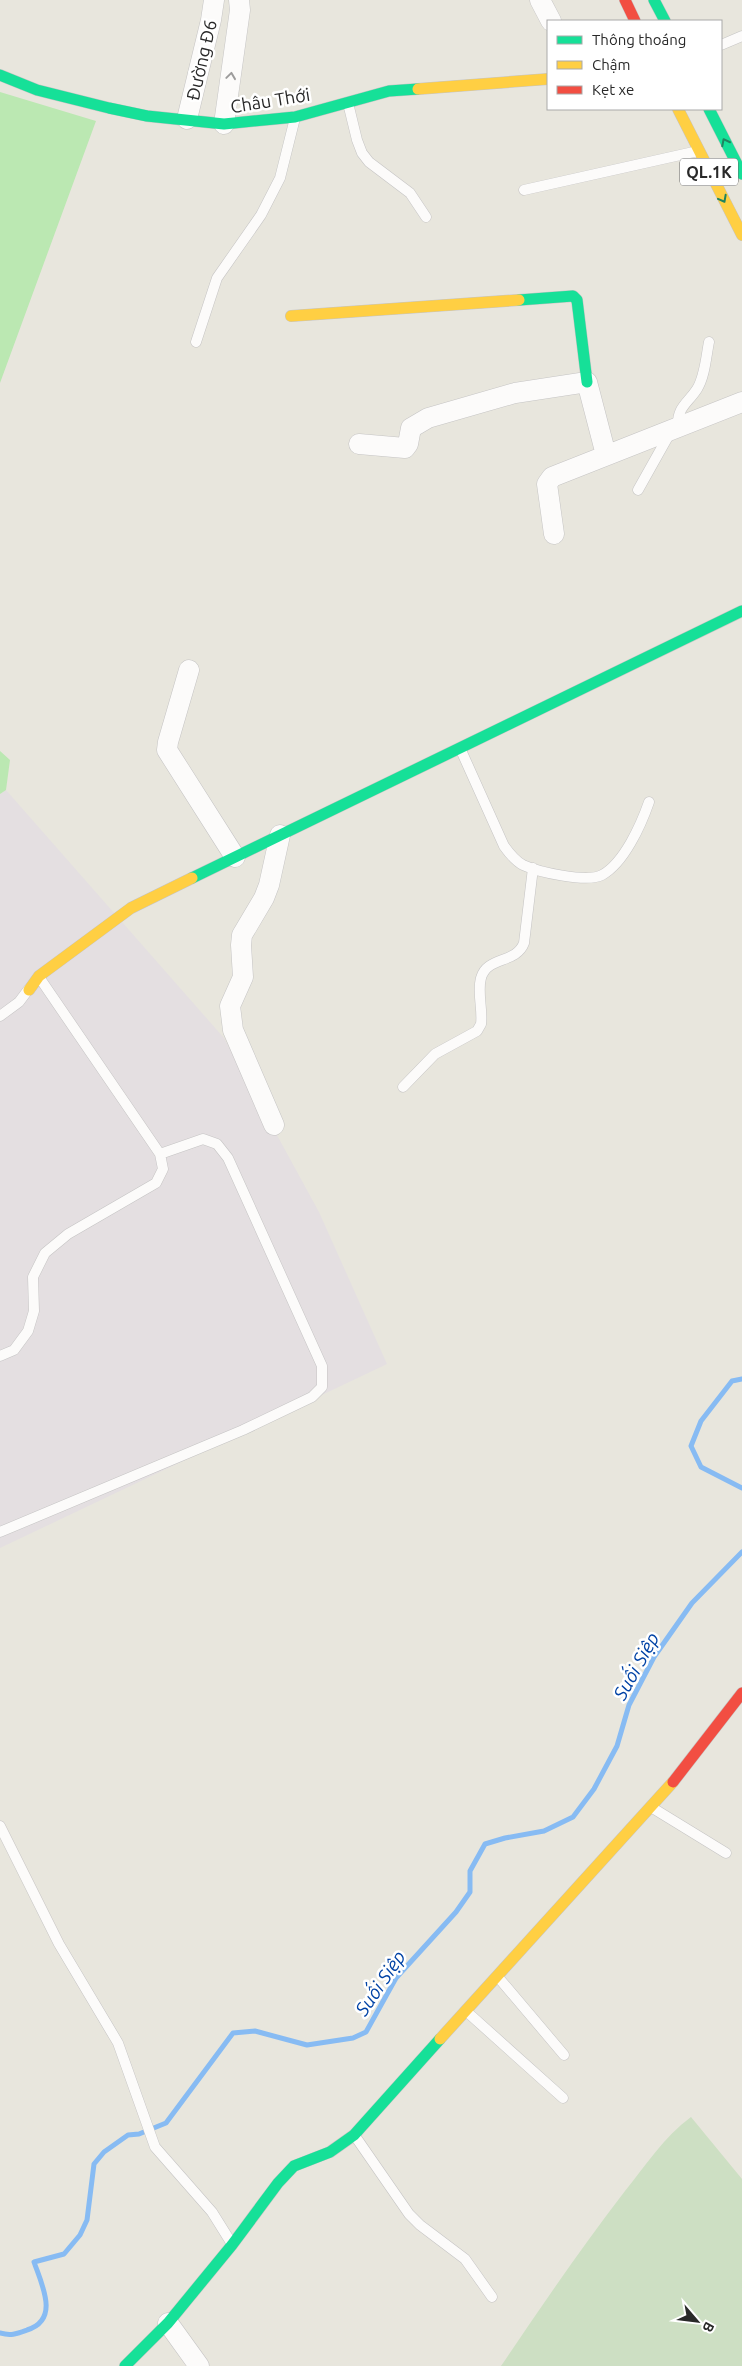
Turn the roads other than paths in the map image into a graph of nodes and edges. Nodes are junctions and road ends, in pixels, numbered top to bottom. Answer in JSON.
{"nodes":[{"id":1,"x":214,"y":0,"type":"edge"},
{"id":2,"x":239,"y":0,"type":"edge"},
{"id":3,"x":540,"y":0,"type":"edge"},
{"id":4,"x":624,"y":0,"type":"edge"},
{"id":5,"x":654,"y":0,"type":"edge"},
{"id":6,"x":550,"y":20,"type":"edge"},
{"id":7,"x":634,"y":20,"type":"edge"},
{"id":8,"x":664,"y":20,"type":"edge"},
{"id":9,"x":742,"y":36,"type":"edge"},
{"id":10,"x":722,"y":45,"type":"edge"},
{"id":11,"x":0,"y":75,"type":"edge"},
{"id":12,"x":547,"y":79,"type":"edge"},
{"id":13,"x":348,"y":102,"type":"junction"},
{"id":14,"x":678,"y":110,"type":"edge"},
{"id":15,"x":710,"y":110,"type":"edge"},
{"id":16,"x":295,"y":117,"type":"junction"},
{"id":17,"x":187,"y":119,"type":"junction"},
{"id":18,"x":224,"y":124,"type":"junction"},
{"id":19,"x":698,"y":151,"type":"junction"},
{"id":20,"x":742,"y":174,"type":"edge"},
{"id":21,"x":524,"y":190,"type":"dead end"},
{"id":22,"x":426,"y":217,"type":"dead end"},
{"id":23,"x":742,"y":235,"type":"edge"},
{"id":24,"x":291,"y":316,"type":"dead end"},
{"id":25,"x":196,"y":342,"type":"dead end"},
{"id":26,"x":709,"y":342,"type":"dead end"},
{"id":27,"x":587,"y":382,"type":"junction"},
{"id":28,"x":742,"y":402,"type":"edge"},
{"id":29,"x":674,"y":428,"type":"junction"},
{"id":30,"x":359,"y":444,"type":"dead end"},
{"id":31,"x":606,"y":455,"type":"junction"},
{"id":32,"x":638,"y":490,"type":"dead end"},
{"id":33,"x":554,"y":534,"type":"dead end"},
{"id":34,"x":742,"y":611,"type":"edge"},
{"id":35,"x":189,"y":670,"type":"dead end"},
{"id":36,"x":460,"y":747,"type":"junction"},
{"id":37,"x":649,"y":802,"type":"dead end"},
{"id":38,"x":280,"y":835,"type":"junction"},
{"id":39,"x":235,"y":857,"type":"junction"},
{"id":40,"x":534,"y":868,"type":"junction"},
{"id":41,"x":39,"y":976,"type":"junction"},
{"id":42,"x":29,"y":990,"type":"joint"},
{"id":43,"x":0,"y":1016,"type":"edge"},
{"id":44,"x":404,"y":1086,"type":"dead end"},
{"id":45,"x":274,"y":1125,"type":"dead end"},
{"id":46,"x":160,"y":1154,"type":"junction"},
{"id":47,"x":0,"y":1356,"type":"edge"},
{"id":48,"x":0,"y":1532,"type":"edge"},
{"id":49,"x":740,"y":1698,"type":"edge"},
{"id":50,"x":651,"y":1807,"type":"junction"},
{"id":51,"x":0,"y":1826,"type":"edge"},
{"id":52,"x":726,"y":1853,"type":"dead end"},
{"id":53,"x":497,"y":1976,"type":"junction"},
{"id":54,"x":465,"y":2010,"type":"junction"},
{"id":55,"x":564,"y":2055,"type":"dead end"},
{"id":56,"x":563,"y":2098,"type":"dead end"},
{"id":57,"x":354,"y":2135,"type":"junction"},
{"id":58,"x":232,"y":2244,"type":"junction"},
{"id":59,"x":492,"y":2297,"type":"dead end"},
{"id":60,"x":168,"y":2323,"type":"junction"},
{"id":61,"x":125,"y":2366,"type":"edge"},
{"id":62,"x":198,"y":2366,"type":"edge"}],
"edges":[{"from":1,"to":17,"type":"street","name":"Đường Đ6"},
{"from":18,"to":2,"type":"street","name":"Đường Đ6","one_way":true},
{"from":3,"to":6,"type":"street"},
{"from":4,"to":7,"type":"street"},
{"from":5,"to":8,"type":"street"},
{"from":9,"to":10,"type":"lane"},
{"from":11,"to":17,"type":"street","name":"Châu Thới"},
{"from":12,"to":13,"type":"street","name":"Châu Thới"},
{"from":13,"to":16,"type":"street","name":"Châu Thới"},
{"from":13,"to":22,"type":"lane"},
{"from":14,"to":19,"type":"street","number":"QL.1K"},
{"from":20,"to":15,"type":"street","number":"QL.1K","one_way":true},
{"from":16,"to":18,"type":"street","name":"Châu Thới"},
{"from":16,"to":25,"type":"lane"},
{"from":17,"to":18,"type":"street","name":"Châu Thới"},
{"from":19,"to":21,"type":"lane"},
{"from":19,"to":23,"type":"street","number":"QL.1K","one_way":true},
{"from":24,"to":27,"type":"street"},
{"from":26,"to":29,"type":"lane"},
{"from":27,"to":30,"type":"street"},
{"from":27,"to":31,"type":"street"},
{"from":28,"to":29,"type":"street"},
{"from":29,"to":31,"type":"street"},
{"from":29,"to":32,"type":"lane"},
{"from":31,"to":33,"type":"street"},
{"from":34,"to":36,"type":"street"},
{"from":35,"to":39,"type":"street"},
{"from":36,"to":38,"type":"street"},
{"from":36,"to":40,"type":"lane"},
{"from":37,"to":40,"type":"lane"},
{"from":38,"to":39,"type":"street"},
{"from":38,"to":45,"type":"street"},
{"from":39,"to":41,"type":"street"},
{"from":40,"to":44,"type":"lane"},
{"from":41,"to":42,"type":"street"},
{"from":41,"to":46,"type":"lane"},
{"from":42,"to":43,"type":"lane"},
{"from":46,"to":47,"type":"lane"},
{"from":46,"to":48,"type":"lane"},
{"from":49,"to":50,"type":"street"},
{"from":50,"to":52,"type":"lane"},
{"from":50,"to":53,"type":"street"},
{"from":51,"to":58,"type":"lane"},
{"from":53,"to":54,"type":"street"},
{"from":53,"to":55,"type":"lane"},
{"from":54,"to":56,"type":"lane"},
{"from":54,"to":57,"type":"street"},
{"from":57,"to":58,"type":"street"},
{"from":57,"to":59,"type":"lane"},
{"from":58,"to":60,"type":"street"},
{"from":60,"to":61,"type":"street"},
{"from":60,"to":62,"type":"street"}]}
